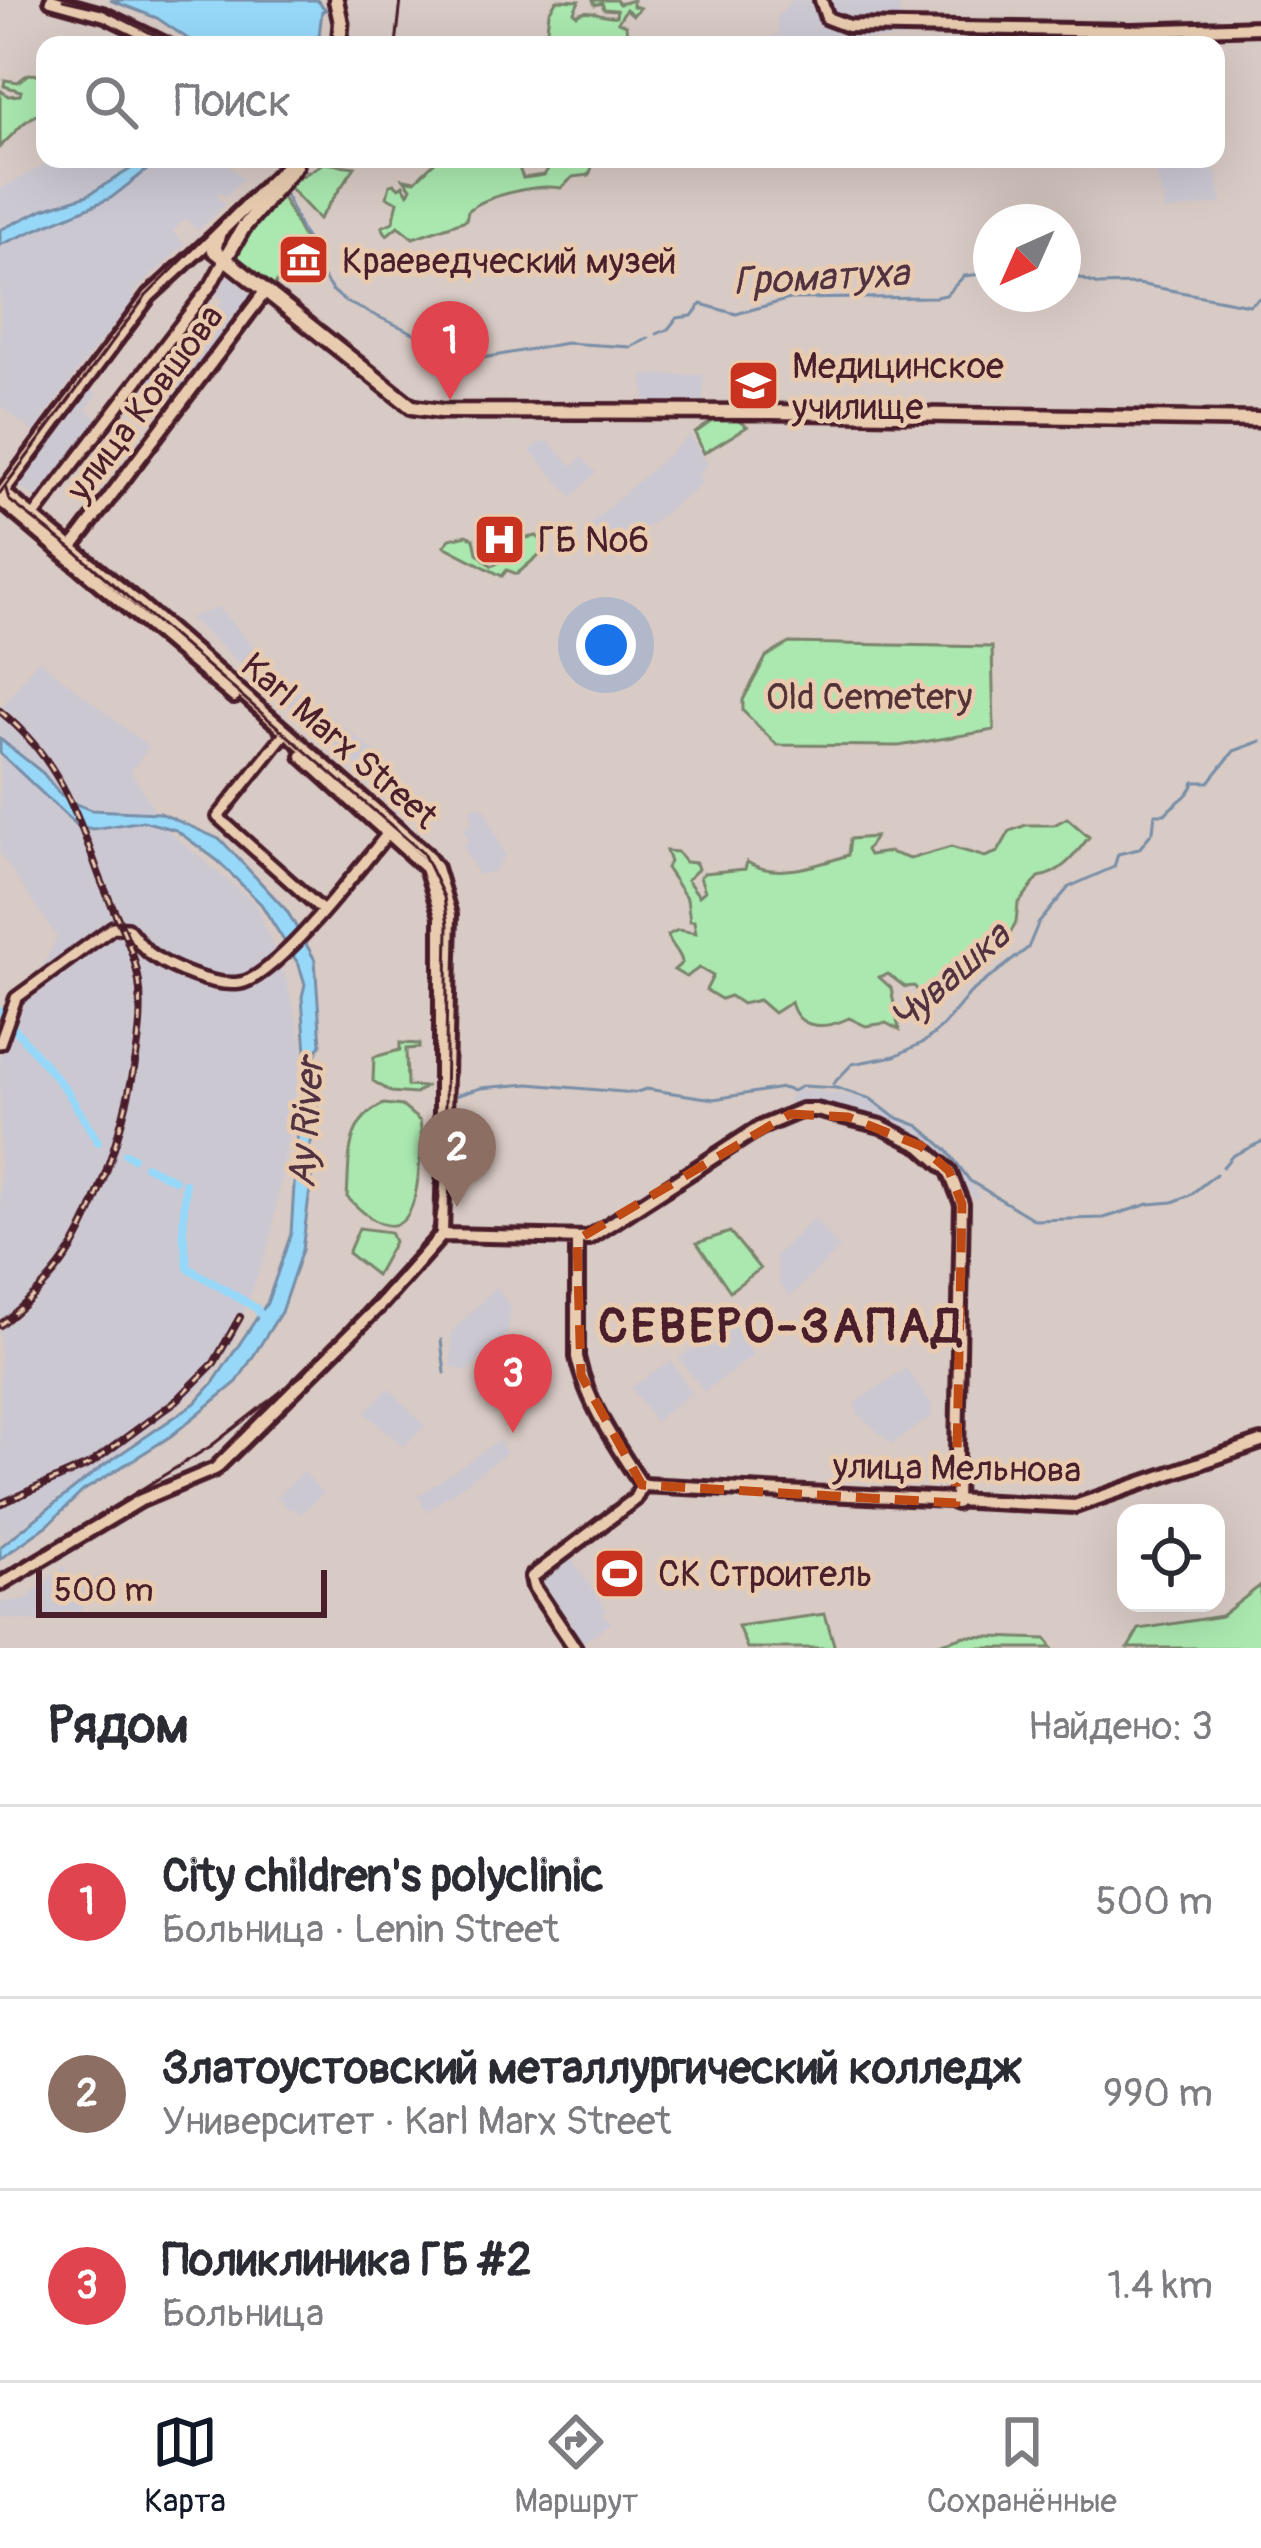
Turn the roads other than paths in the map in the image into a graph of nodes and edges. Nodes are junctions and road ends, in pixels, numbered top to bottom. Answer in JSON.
{"nodes":[{"id":1,"x":51,"y":0,"type":"edge"},
{"id":2,"x":336,"y":0,"type":"edge"},
{"id":3,"x":347,"y":0,"type":"edge"},
{"id":4,"x":820,"y":0,"type":"edge"},
{"id":5,"x":341,"y":23,"type":"junction"},
{"id":6,"x":1261,"y":27,"type":"edge"},
{"id":7,"x":150,"y":36,"type":"edge"},
{"id":8,"x":340,"y":36,"type":"edge"},
{"id":9,"x":289,"y":168,"type":"edge"},
{"id":10,"x":237,"y":229,"type":"junction"},
{"id":11,"x":219,"y":232,"type":"junction"},
{"id":12,"x":223,"y":257,"type":"junction"},
{"id":13,"x":242,"y":274,"type":"junction"},
{"id":14,"x":265,"y":292,"type":"junction"},
{"id":15,"x":1261,"y":420,"type":"edge"},
{"id":16,"x":1,"y":496,"type":"edge"},
{"id":17,"x":31,"y":519,"type":"junction"},
{"id":18,"x":72,"y":547,"type":"junction"},
{"id":19,"x":284,"y":735,"type":"junction"},
{"id":20,"x":391,"y":829,"type":"junction"},
{"id":21,"x":301,"y":892,"type":"junction"},
{"id":22,"x":319,"y":914,"type":"junction"},
{"id":23,"x":305,"y":929,"type":"junction"},
{"id":24,"x":0,"y":997,"type":"edge"},
{"id":25,"x":16,"y":998,"type":"junction"},
{"id":26,"x":0,"y":1043,"type":"edge"},
{"id":27,"x":442,"y":1235,"type":"junction"},
{"id":28,"x":577,"y":1240,"type":"junction"},
{"id":29,"x":1261,"y":1442,"type":"edge"},
{"id":30,"x":642,"y":1485,"type":"junction"},
{"id":31,"x":956,"y":1503,"type":"junction"},
{"id":32,"x":0,"y":1584,"type":"edge"},
{"id":33,"x":575,"y":1648,"type":"edge"}],
"edges":[{"from":1,"to":7,"type":"main road"},
{"from":2,"to":5,"type":"main road"},
{"from":3,"to":5,"type":"main road"},
{"from":4,"to":6,"type":"main road"},
{"from":5,"to":8,"type":"main road"},
{"from":9,"to":10,"type":"main road"},
{"from":10,"to":11,"type":"main road"},
{"from":10,"to":12,"type":"main road"},
{"from":10,"to":13,"type":"main road"},
{"from":11,"to":12,"type":"main road"},
{"from":11,"to":16,"type":"main road"},
{"from":12,"to":13,"type":"main road"},
{"from":12,"to":17,"type":"street"},
{"from":13,"to":14,"type":"main road"},
{"from":14,"to":15,"type":"main road"},
{"from":14,"to":18,"type":"main road","name":"улица Ковшова"},
{"from":16,"to":17,"type":"main road","name":"Karl Marx Street"},
{"from":17,"to":18,"type":"main road","name":"Karl Marx Street"},
{"from":17,"to":19,"type":"main road","name":"Karl Marx Street"},
{"from":18,"to":19,"type":"main road","name":"Karl Marx Street"},
{"from":19,"to":20,"type":"main road","name":"Karl Marx Street"},
{"from":19,"to":21,"type":"street"},
{"from":20,"to":22,"type":"street"},
{"from":20,"to":27,"type":"main road","name":"Karl Marx Street"},
{"from":21,"to":22,"type":"street"},
{"from":21,"to":23,"type":"street"},
{"from":22,"to":23,"type":"street"},
{"from":23,"to":25,"type":"street"},
{"from":24,"to":25,"type":"street"},
{"from":25,"to":26,"type":"street"},
{"from":27,"to":28,"type":"main road"},
{"from":27,"to":32,"type":"main road"},
{"from":28,"to":30,"type":"main road"},
{"from":28,"to":31,"type":"main road"},
{"from":29,"to":31,"type":"main road","name":"улица Мельнова"},
{"from":30,"to":31,"type":"main road","name":"улица Мельнова"},
{"from":30,"to":33,"type":"main road"}]}
